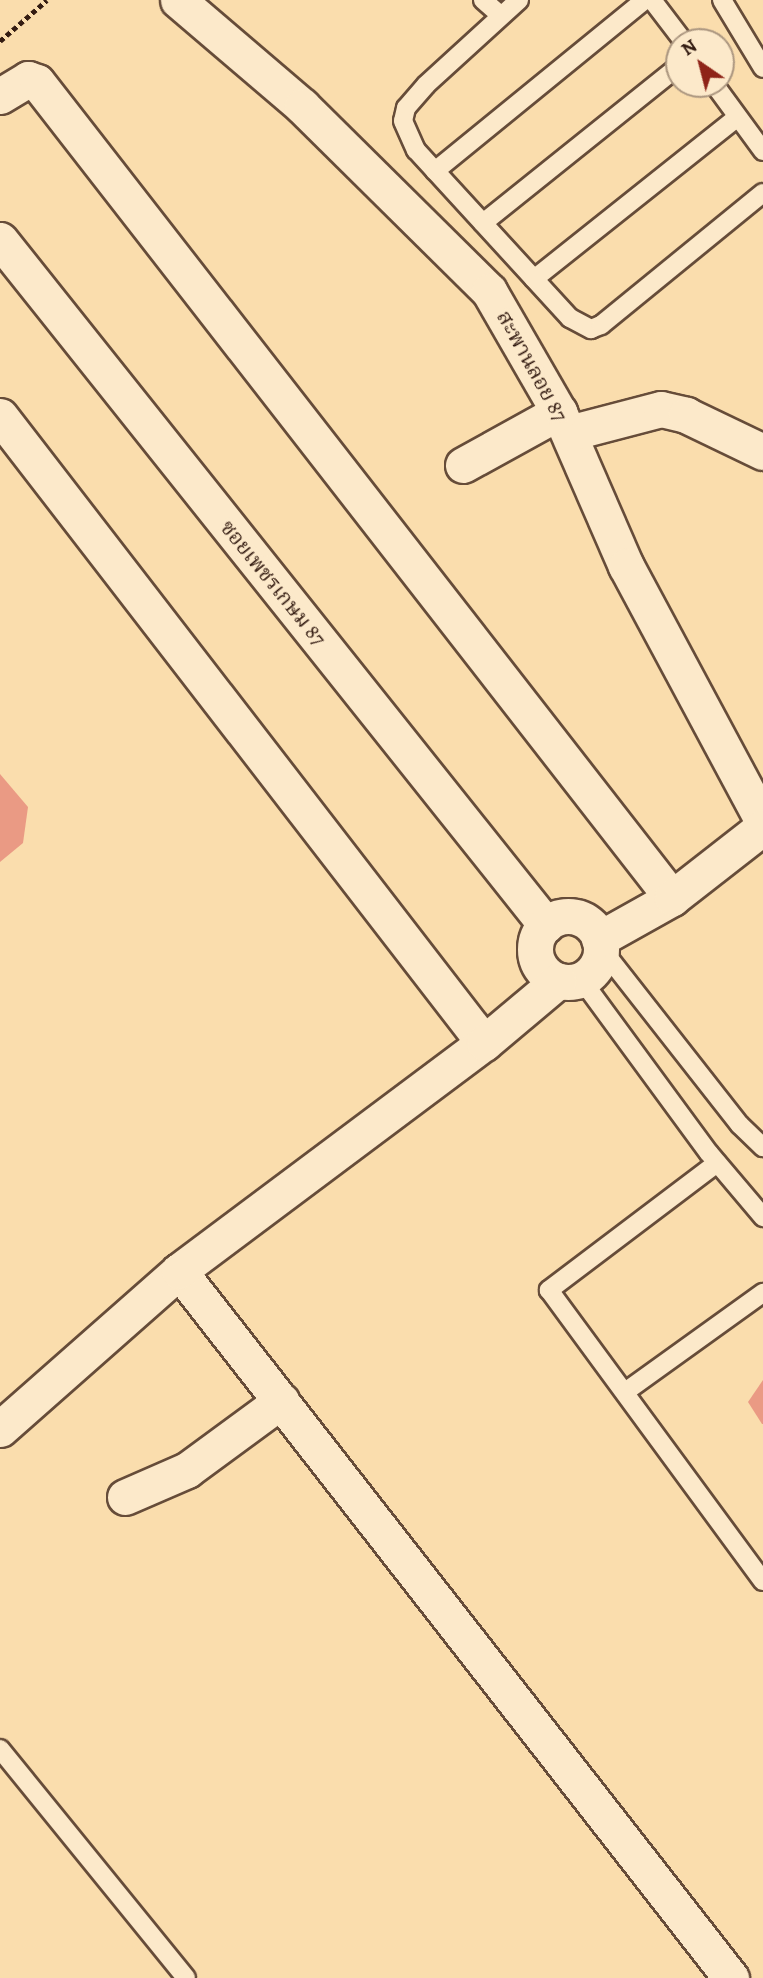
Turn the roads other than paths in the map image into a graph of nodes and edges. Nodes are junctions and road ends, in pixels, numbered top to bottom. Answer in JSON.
{"nodes":[{"id":1,"x":178,"y":0,"type":"edge"},
{"id":2,"x":484,"y":0,"type":"edge"},
{"id":3,"x":519,"y":0,"type":"edge"},
{"id":4,"x":646,"y":0,"type":"edge"},
{"id":5,"x":652,"y":0,"type":"edge"},
{"id":6,"x":722,"y":0,"type":"edge"},
{"id":7,"x":500,"y":15,"type":"junction"},
{"id":8,"x":673,"y":28,"type":"edge"},
{"id":9,"x":763,"y":68,"type":"edge"},
{"id":10,"x":665,"y":77,"type":"edge"},
{"id":11,"x":0,"y":96,"type":"edge"},
{"id":12,"x":724,"y":98,"type":"edge"},
{"id":13,"x":738,"y":117,"type":"junction"},
{"id":14,"x":763,"y":151,"type":"edge"},
{"id":15,"x":435,"y":171,"type":"junction"},
{"id":16,"x":763,"y":193,"type":"edge"},
{"id":17,"x":483,"y":223,"type":"junction"},
{"id":18,"x":0,"y":240,"type":"edge"},
{"id":19,"x":534,"y":279,"type":"junction"},
{"id":20,"x":0,"y":416,"type":"edge"},
{"id":21,"x":564,"y":423,"type":"junction"},
{"id":22,"x":763,"y":452,"type":"edge"},
{"id":23,"x":463,"y":465,"type":"dead end"},
{"id":24,"x":763,"y":822,"type":"edge"},
{"id":25,"x":763,"y":827,"type":"edge"},
{"id":26,"x":672,"y":898,"type":"junction"},
{"id":27,"x":546,"y":925,"type":"junction"},
{"id":28,"x":600,"y":943,"type":"junction"},
{"id":29,"x":569,"y":980,"type":"junction"},
{"id":30,"x":484,"y":1043,"type":"junction"},
{"id":31,"x":763,"y":1147,"type":"edge"},
{"id":32,"x":717,"y":1163,"type":"junction"},
{"id":33,"x":763,"y":1217,"type":"edge"},
{"id":34,"x":179,"y":1271,"type":"junction"},
{"id":35,"x":763,"y":1293,"type":"edge"},
{"id":36,"x":625,"y":1392,"type":"junction"},
{"id":37,"x":281,"y":1401,"type":"junction"},
{"id":38,"x":0,"y":1429,"type":"edge"},
{"id":39,"x":125,"y":1497,"type":"dead end"},
{"id":40,"x":763,"y":1581,"type":"edge"},
{"id":41,"x":0,"y":1749,"type":"edge"},
{"id":42,"x":186,"y":1978,"type":"edge"},
{"id":43,"x":731,"y":1978,"type":"edge"}],
"edges":[{"from":1,"to":21,"type":"street","name":"สะพานลอย 87"},
{"from":2,"to":7,"type":"lane"},
{"from":3,"to":7,"type":"lane"},
{"from":4,"to":15,"type":"lane"},
{"from":5,"to":8,"type":"lane"},
{"from":6,"to":9,"type":"lane"},
{"from":7,"to":15,"type":"lane"},
{"from":10,"to":17,"type":"lane"},
{"from":11,"to":26,"type":"street"},
{"from":12,"to":13,"type":"lane"},
{"from":13,"to":14,"type":"lane"},
{"from":13,"to":19,"type":"lane"},
{"from":15,"to":17,"type":"lane"},
{"from":16,"to":19,"type":"lane"},
{"from":17,"to":19,"type":"lane"},
{"from":18,"to":27,"type":"street","name":"ซอยเพชรเกษม 87"},
{"from":20,"to":30,"type":"street"},
{"from":21,"to":22,"type":"street"},
{"from":21,"to":23,"type":"street"},
{"from":21,"to":24,"type":"street","name":"สะพานลอย 87"},
{"from":25,"to":26,"type":"street"},
{"from":26,"to":28,"type":"street"},
{"from":27,"to":28,"type":"street"},
{"from":27,"to":29,"type":"street"},
{"from":28,"to":29,"type":"street"},
{"from":28,"to":31,"type":"lane"},
{"from":29,"to":30,"type":"street"},
{"from":29,"to":32,"type":"lane"},
{"from":30,"to":34,"type":"street"},
{"from":32,"to":33,"type":"lane"},
{"from":32,"to":36,"type":"lane"},
{"from":34,"to":37,"type":"street"},
{"from":34,"to":38,"type":"street"},
{"from":35,"to":36,"type":"lane"},
{"from":36,"to":40,"type":"lane"},
{"from":37,"to":39,"type":"street"},
{"from":37,"to":43,"type":"street"},
{"from":41,"to":42,"type":"lane"}]}
